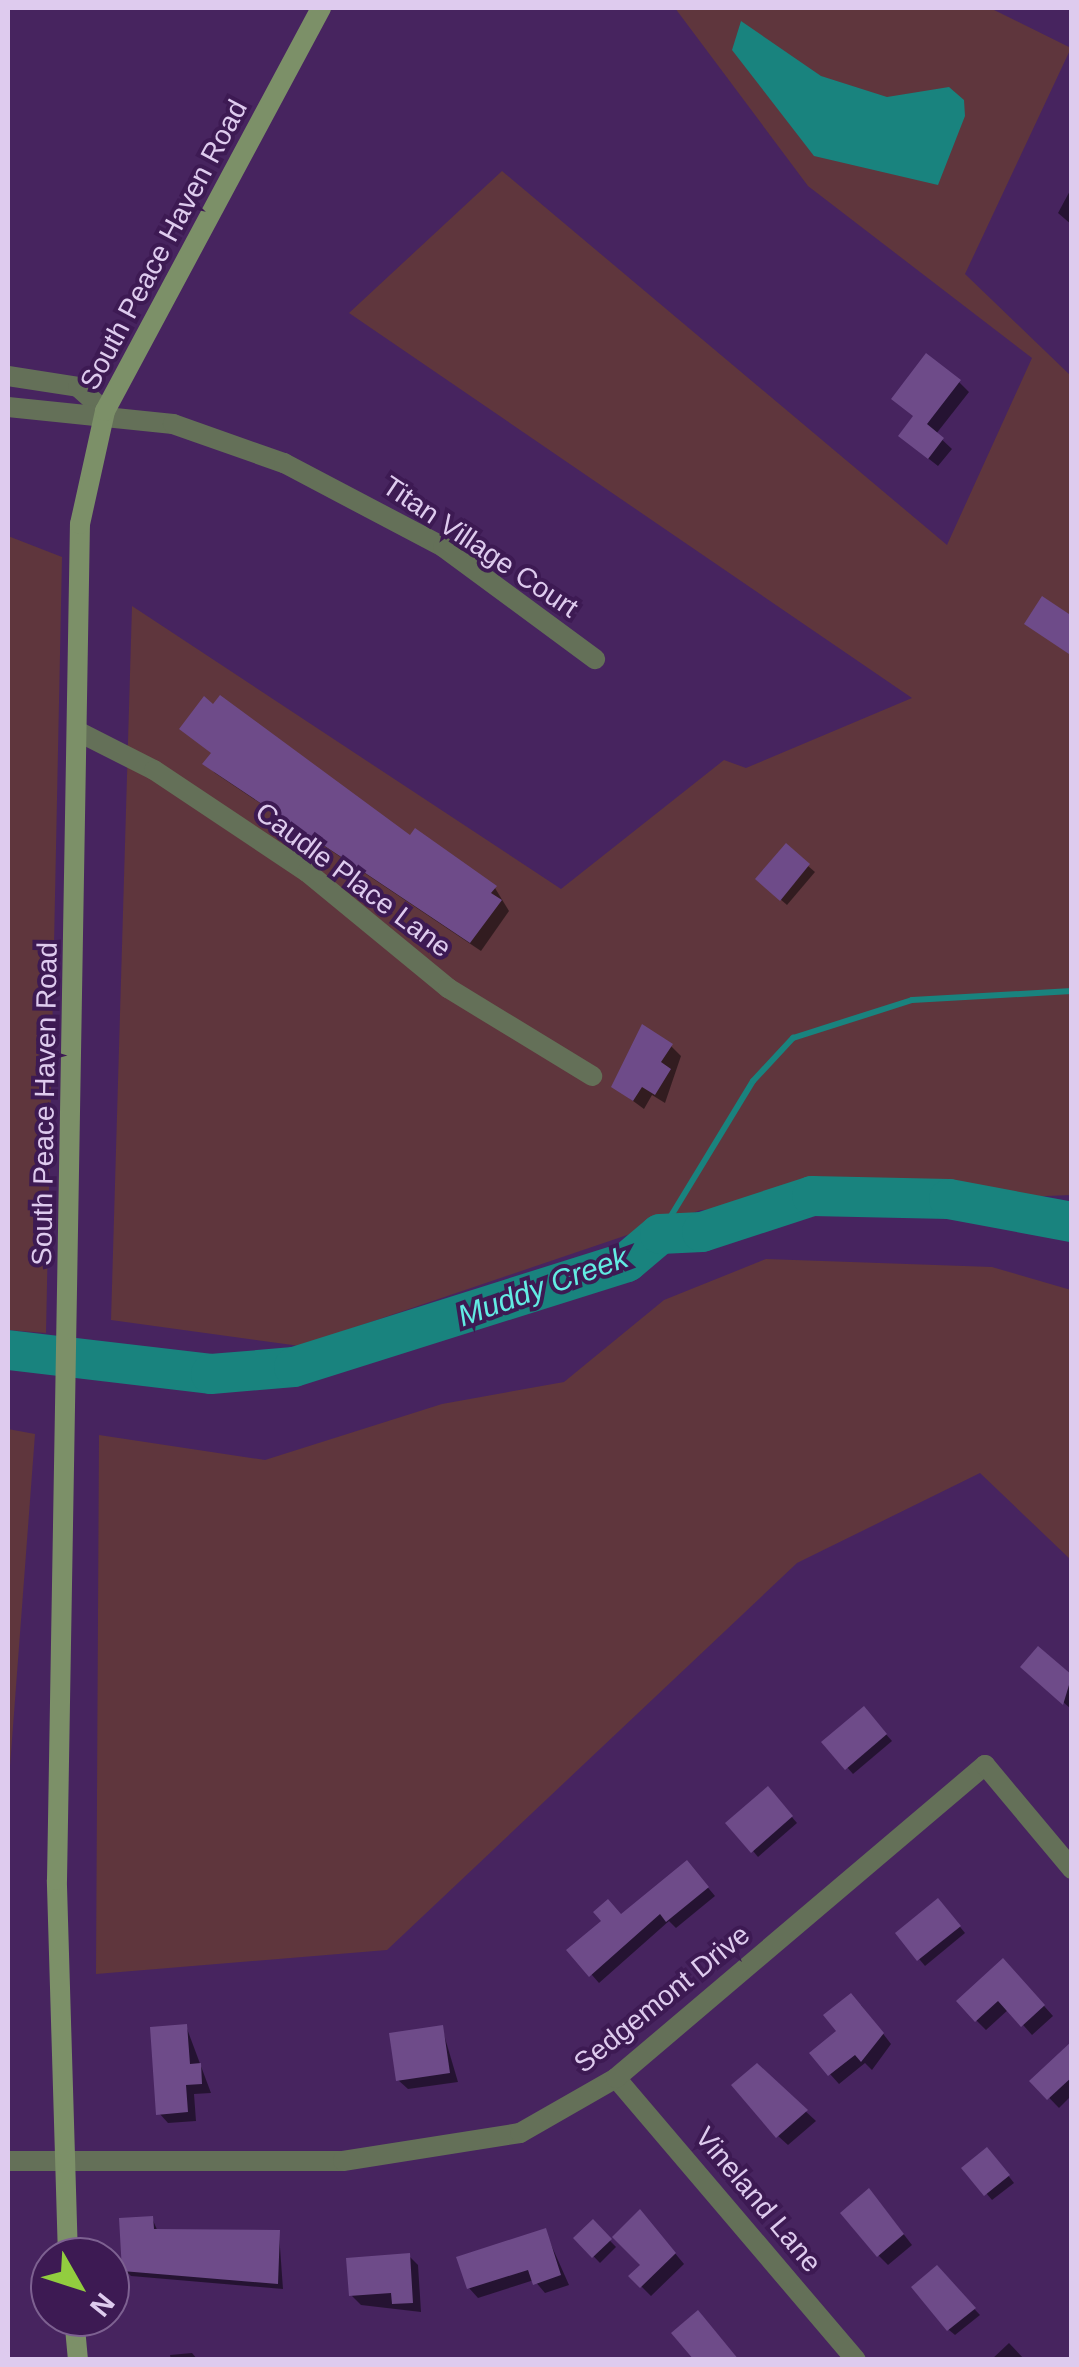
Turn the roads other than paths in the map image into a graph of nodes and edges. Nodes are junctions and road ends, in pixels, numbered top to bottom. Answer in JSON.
{"nodes":[{"id":1,"x":320,"y":8,"type":"edge"},
{"id":2,"x":8,"y":376,"type":"edge"},
{"id":3,"x":8,"y":407,"type":"edge"},
{"id":4,"x":105,"y":412,"type":"junction"},
{"id":5,"x":595,"y":659,"type":"dead end"},
{"id":6,"x":78,"y":731,"type":"junction"},
{"id":7,"x":592,"y":1076,"type":"dead end"},
{"id":8,"x":1072,"y":1870,"type":"edge"},
{"id":9,"x":616,"y":2078,"type":"junction"},
{"id":10,"x":64,"y":2158,"type":"junction"},
{"id":11,"x":8,"y":2160,"type":"edge"},
{"id":12,"x":67,"y":2237,"type":"edge"},
{"id":13,"x":856,"y":2360,"type":"edge"}],
"edges":[{"from":1,"to":4,"type":"main road","name":"South Peace Haven Road"},
{"from":2,"to":4,"type":"street"},
{"from":3,"to":4,"type":"street"},
{"from":4,"to":5,"type":"street","name":"Titan Village Court"},
{"from":4,"to":6,"type":"main road","name":"South Peace Haven Road"},
{"from":6,"to":7,"type":"street","name":"Caudle Place Lane"},
{"from":6,"to":10,"type":"main road","name":"South Peace Haven Road"},
{"from":8,"to":9,"type":"street","name":"Sedgemont Drive"},
{"from":9,"to":10,"type":"street","name":"Sedgemont Drive"},
{"from":9,"to":13,"type":"street","name":"Vineland Lane"},
{"from":10,"to":11,"type":"street","name":"Sedgemont Drive"},
{"from":10,"to":12,"type":"main road","name":"South Peace Haven Road"}]}
